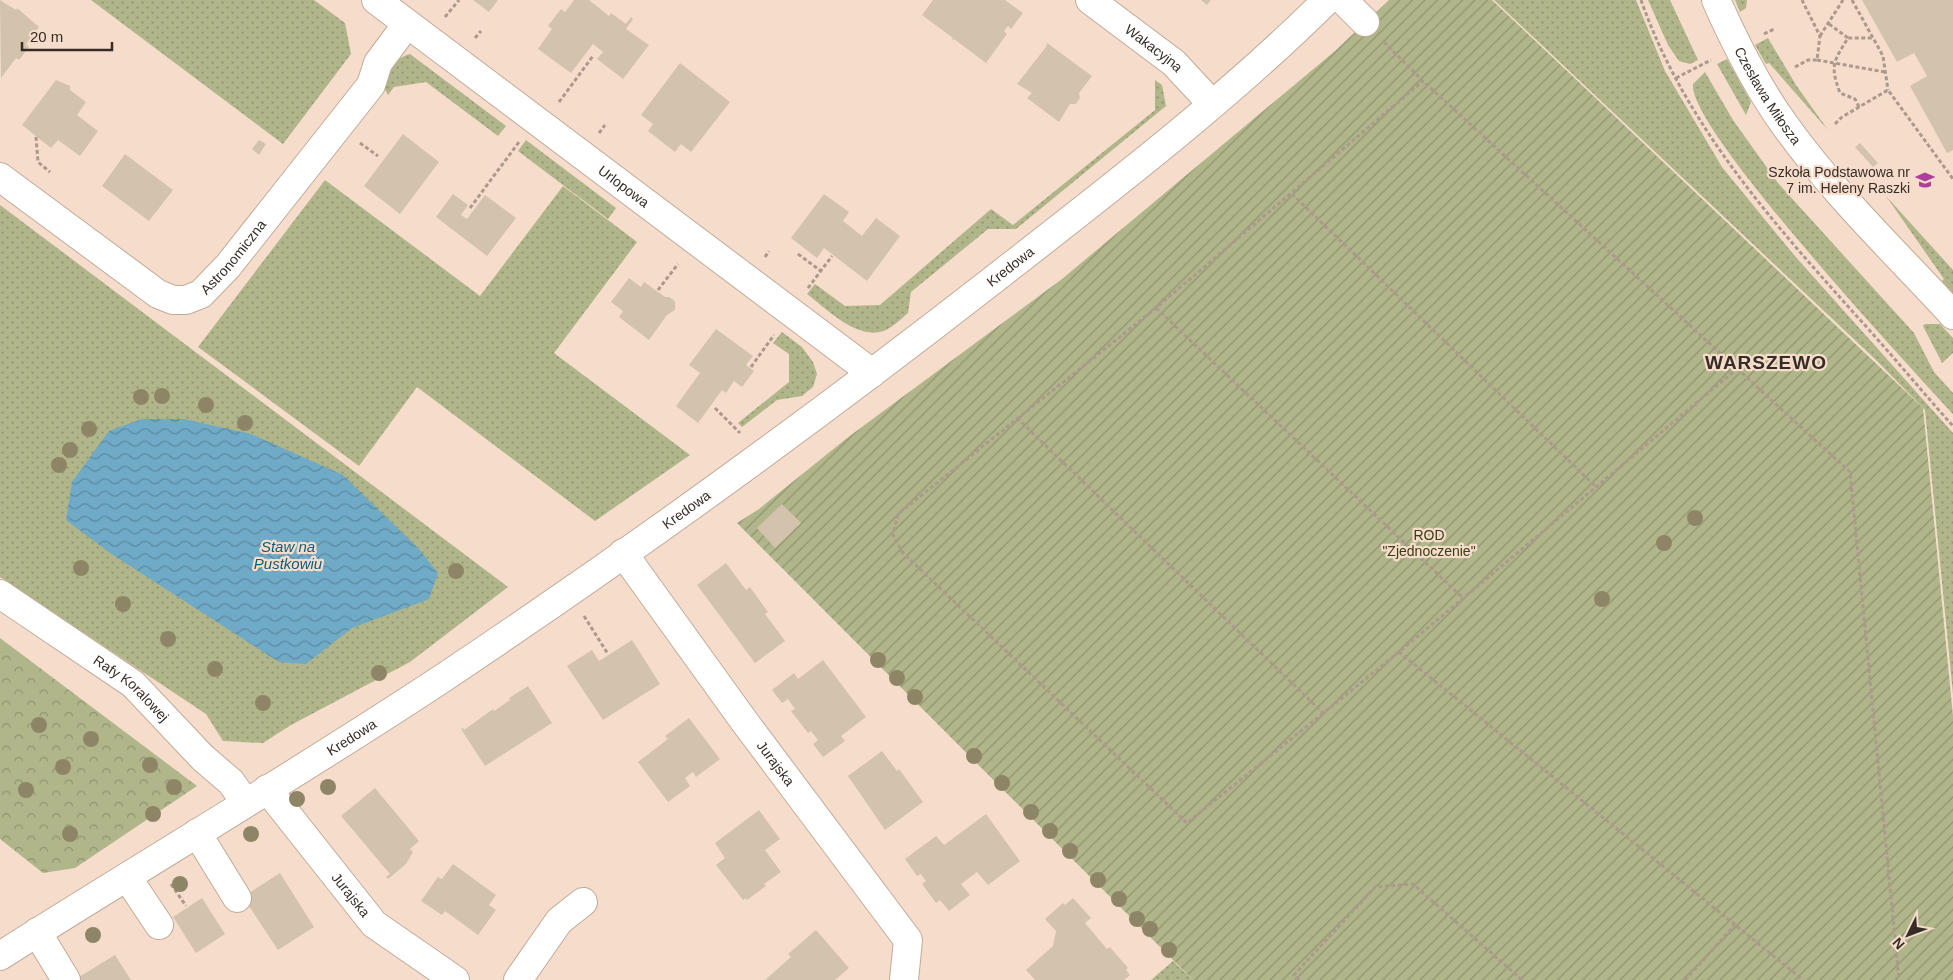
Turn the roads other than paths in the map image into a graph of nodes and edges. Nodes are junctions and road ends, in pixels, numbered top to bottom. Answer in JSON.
{"nodes":[{"id":1,"x":376,"y":0,"type":"edge"},
{"id":2,"x":1090,"y":0,"type":"edge"},
{"id":3,"x":1327,"y":0,"type":"edge"},
{"id":4,"x":1343,"y":0,"type":"edge"},
{"id":5,"x":1716,"y":0,"type":"edge"},
{"id":6,"x":1365,"y":22,"type":"road end"},
{"id":7,"x":407,"y":24,"type":"junction"},
{"id":8,"x":1212,"y":104,"type":"junction"},
{"id":9,"x":0,"y":177,"type":"edge"},
{"id":10,"x":1953,"y":315,"type":"edge"},
{"id":11,"x":872,"y":373,"type":"junction"},
{"id":12,"x":623,"y":553,"type":"junction"},
{"id":13,"x":0,"y":594,"type":"edge"},
{"id":14,"x":256,"y":796,"type":"junction"},
{"id":15,"x":197,"y":833,"type":"junction"},
{"id":16,"x":128,"y":877,"type":"junction"},
{"id":17,"x":237,"y":898,"type":"dead end"},
{"id":18,"x":583,"y":902,"type":"dead end"},
{"id":19,"x":159,"y":925,"type":"dead end"},
{"id":20,"x":37,"y":932,"type":"junction"},
{"id":21,"x":0,"y":956,"type":"edge"},
{"id":22,"x":66,"y":980,"type":"edge"},
{"id":23,"x":455,"y":980,"type":"edge"},
{"id":24,"x":518,"y":980,"type":"edge"},
{"id":25,"x":904,"y":980,"type":"edge"}],
"edges":[{"from":1,"to":7,"type":"street","name":"Urlopowa"},
{"from":2,"to":8,"type":"street","name":"Wakacyjna"},
{"from":3,"to":8,"type":"street","name":"Kredowa"},
{"from":4,"to":6,"type":"street"},
{"from":5,"to":10,"type":"street","name":"Czesława Miłosza"},
{"from":7,"to":9,"type":"street","name":"Astronomiczna"},
{"from":7,"to":11,"type":"street","name":"Urlopowa"},
{"from":8,"to":11,"type":"street","name":"Kredowa"},
{"from":11,"to":12,"type":"street","name":"Kredowa"},
{"from":12,"to":14,"type":"street","name":"Kredowa"},
{"from":12,"to":25,"type":"street","name":"Jurajska"},
{"from":13,"to":14,"type":"street","name":"Rafy Koralowej"},
{"from":14,"to":15,"type":"street","name":"Kredowa"},
{"from":14,"to":23,"type":"street","name":"Jurajska"},
{"from":15,"to":16,"type":"street","name":"Kredowa"},
{"from":15,"to":17,"type":"street"},
{"from":16,"to":19,"type":"street"},
{"from":16,"to":20,"type":"street","name":"Kredowa"},
{"from":18,"to":24,"type":"street"},
{"from":20,"to":21,"type":"street","name":"Kredowa"},
{"from":20,"to":22,"type":"street"}]}
